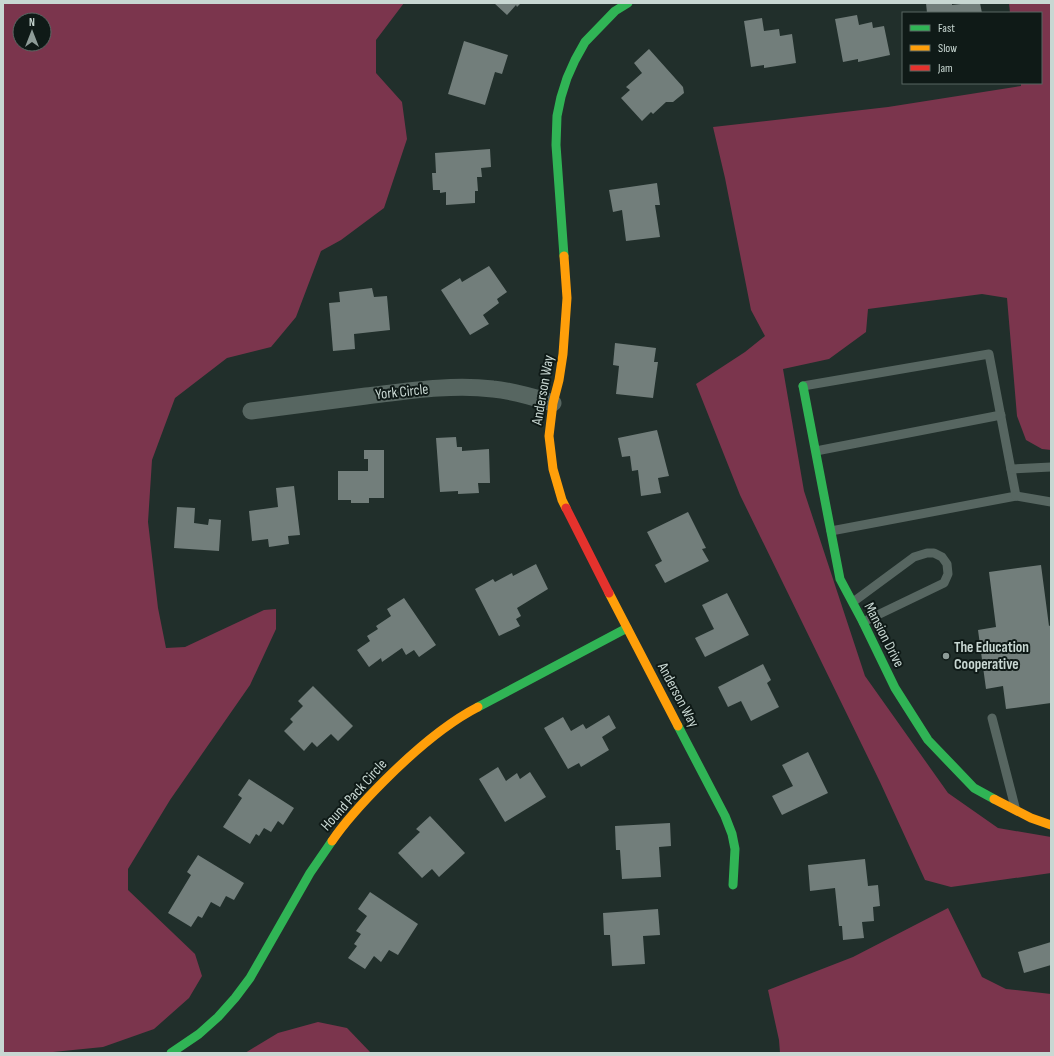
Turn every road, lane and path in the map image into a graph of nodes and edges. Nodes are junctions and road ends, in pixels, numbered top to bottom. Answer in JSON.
{"nodes":[{"id":1,"x":628,"y":3,"type":"edge"},
{"id":2,"x":803,"y":386,"type":"joint"},
{"id":3,"x":552,"y":403,"type":"junction"},
{"id":4,"x":251,"y":411,"type":"dead end"},
{"id":5,"x":1001,"y":415,"type":"junction"},
{"id":6,"x":816,"y":451,"type":"junction"},
{"id":7,"x":1051,"y":467,"type":"edge"},
{"id":8,"x":1011,"y":469,"type":"junction"},
{"id":9,"x":1016,"y":496,"type":"junction"},
{"id":10,"x":1051,"y":502,"type":"edge"},
{"id":11,"x":831,"y":531,"type":"junction"},
{"id":12,"x":852,"y":603,"type":"junction"},
{"id":13,"x":862,"y":622,"type":"junction"},
{"id":14,"x":627,"y":628,"type":"junction"},
{"id":15,"x":992,"y":718,"type":"dead end"},
{"id":16,"x":1016,"y":810,"type":"junction"},
{"id":17,"x":1051,"y":825,"type":"edge"},
{"id":18,"x":733,"y":885,"type":"dead end"},
{"id":19,"x":171,"y":1053,"type":"edge"}],
"edges":[{"from":1,"to":3,"type":"street","name":"Anderson Way"},
{"from":2,"to":5,"type":"lane"},
{"from":2,"to":6,"type":"street","name":"Mansion Drive"},
{"from":3,"to":4,"type":"street","name":"York Circle"},
{"from":3,"to":14,"type":"street","name":"Anderson Way"},
{"from":5,"to":6,"type":"lane"},
{"from":5,"to":8,"type":"lane"},
{"from":6,"to":11,"type":"street","name":"Mansion Drive"},
{"from":7,"to":8,"type":"lane"},
{"from":8,"to":9,"type":"lane"},
{"from":9,"to":10,"type":"lane"},
{"from":9,"to":11,"type":"lane"},
{"from":11,"to":12,"type":"street","name":"Mansion Drive"},
{"from":12,"to":13,"type":"street","name":"Mansion Drive"},
{"from":12,"to":13,"type":"lane"},
{"from":13,"to":16,"type":"street","name":"Mansion Drive"},
{"from":14,"to":18,"type":"street","name":"Anderson Way"},
{"from":14,"to":19,"type":"street","name":"Hound Pack Circle"},
{"from":15,"to":16,"type":"lane"},
{"from":16,"to":17,"type":"street","name":"Mansion Drive"}]}
